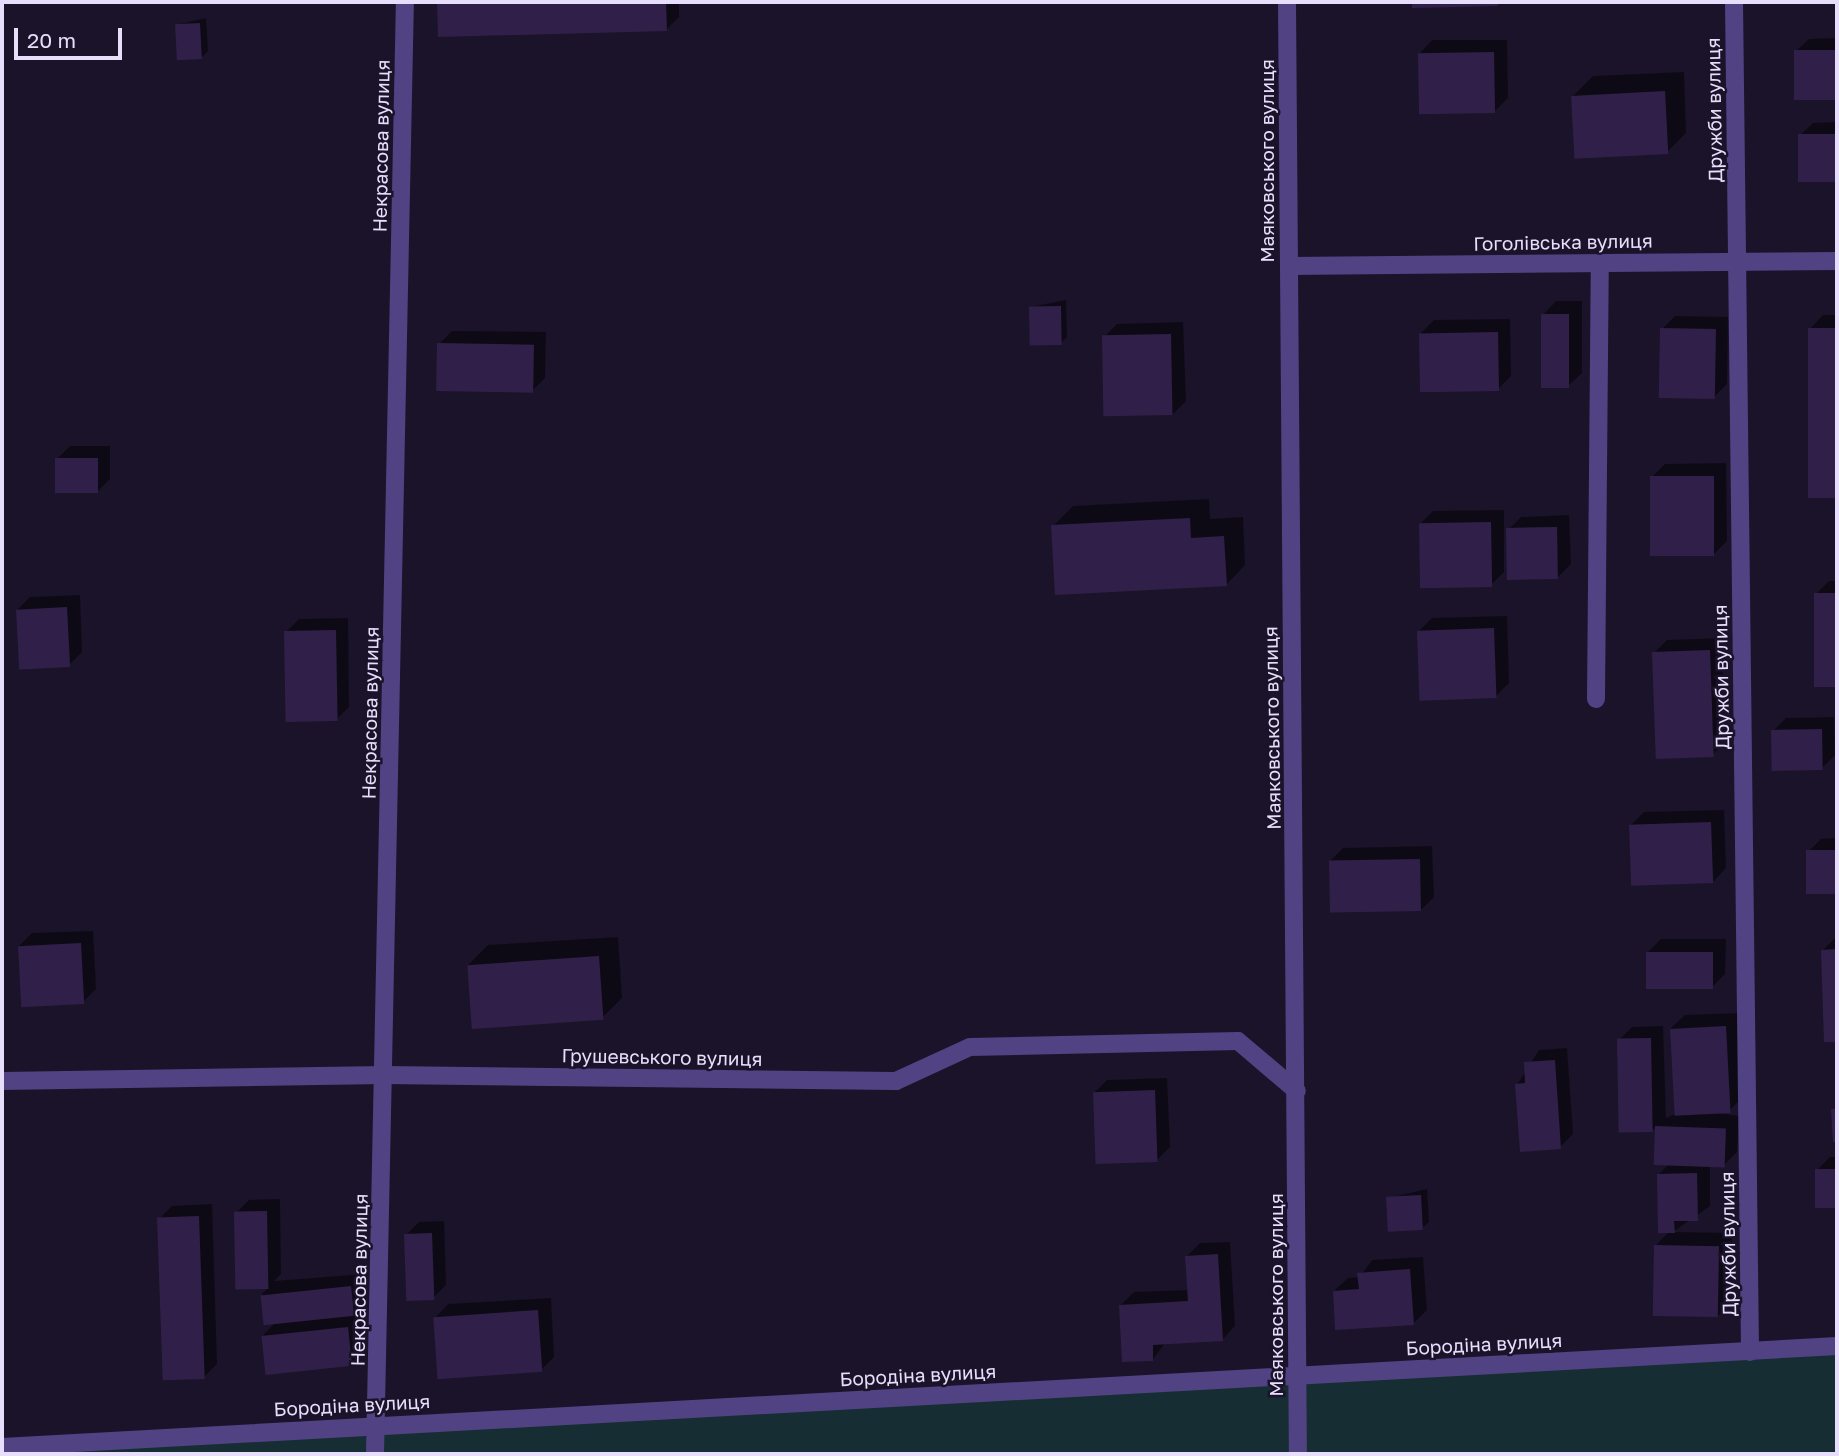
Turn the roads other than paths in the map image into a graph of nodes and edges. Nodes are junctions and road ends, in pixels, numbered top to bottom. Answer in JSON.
{"nodes":[{"id":1,"x":405,"y":2,"type":"edge"},
{"id":2,"x":1287,"y":2,"type":"edge"},
{"id":3,"x":1734,"y":2,"type":"edge"},
{"id":4,"x":1737,"y":261,"type":"junction"},
{"id":5,"x":1837,"y":261,"type":"edge"},
{"id":6,"x":1600,"y":263,"type":"junction"},
{"id":7,"x":1289,"y":266,"type":"junction"},
{"id":8,"x":1596,"y":699,"type":"dead end"},
{"id":9,"x":384,"y":1075,"type":"junction"},
{"id":10,"x":2,"y":1081,"type":"edge"},
{"id":11,"x":1297,"y":1091,"type":"junction"},
{"id":12,"x":1837,"y":1346,"type":"edge"},
{"id":13,"x":1750,"y":1352,"type":"junction"},
{"id":14,"x":1296,"y":1376,"type":"junction"},
{"id":15,"x":377,"y":1425,"type":"junction"},
{"id":16,"x":2,"y":1447,"type":"edge"},
{"id":17,"x":375,"y":1454,"type":"edge"},
{"id":18,"x":1298,"y":1454,"type":"edge"}],
"edges":[{"from":1,"to":9,"type":"street","name":"Некрасова вулиця"},
{"from":2,"to":7,"type":"street","name":"Маяковського вулиця"},
{"from":3,"to":4,"type":"street","name":"Дружби вулиця"},
{"from":4,"to":5,"type":"street","name":"Гоголівська вулиця"},
{"from":4,"to":6,"type":"street","name":"Гоголівська вулиця"},
{"from":4,"to":13,"type":"street","name":"Дружби вулиця"},
{"from":6,"to":7,"type":"street","name":"Гоголівська вулиця"},
{"from":6,"to":8,"type":"street"},
{"from":7,"to":11,"type":"street","name":"Маяковського вулиця"},
{"from":9,"to":10,"type":"street","name":"Грушевського вулиця"},
{"from":9,"to":11,"type":"street","name":"Грушевського вулиця"},
{"from":9,"to":15,"type":"street","name":"Некрасова вулиця"},
{"from":11,"to":14,"type":"street","name":"Маяковського вулиця"},
{"from":12,"to":13,"type":"street","name":"Бородіна вулиця"},
{"from":13,"to":14,"type":"street","name":"Бородіна вулиця"},
{"from":14,"to":15,"type":"street","name":"Бородіна вулиця"},
{"from":14,"to":18,"type":"street","name":"Маяковського вулиця"},
{"from":15,"to":16,"type":"street","name":"Бородіна вулиця"},
{"from":15,"to":17,"type":"street","name":"Некрасова вулиця"}]}
